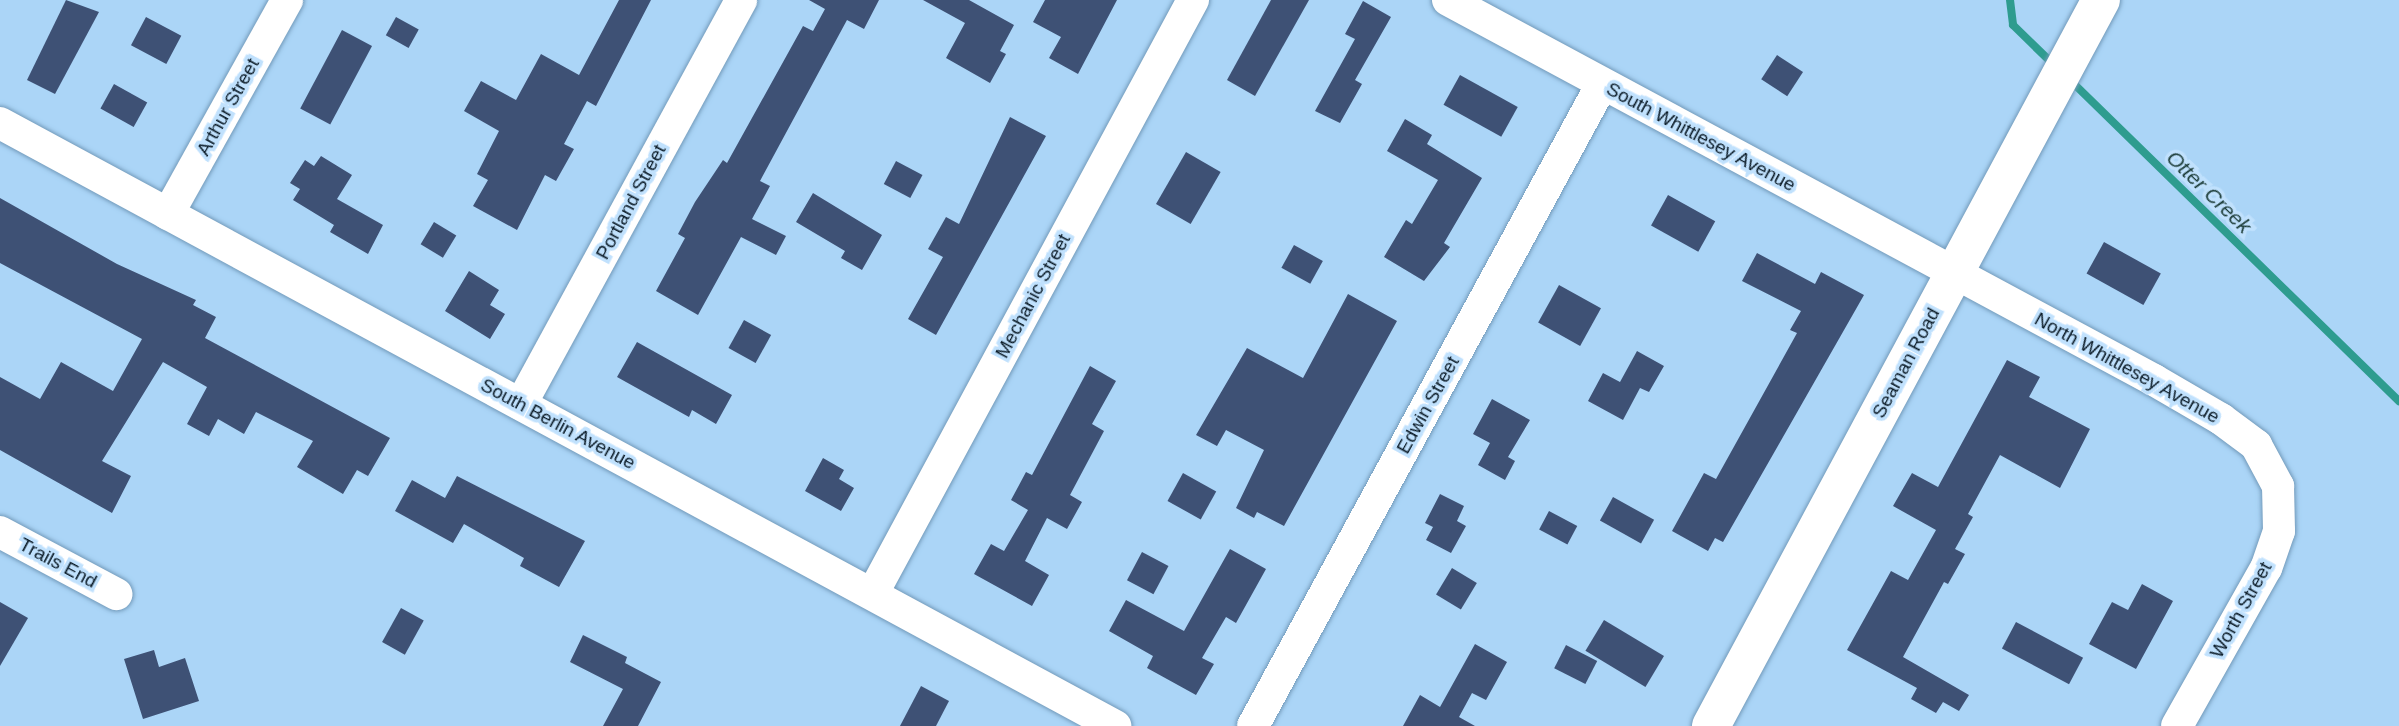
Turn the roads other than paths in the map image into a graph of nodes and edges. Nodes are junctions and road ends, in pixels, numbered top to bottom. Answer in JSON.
{"nodes":[{"id":1,"x":287,"y":0,"type":"edge"},
{"id":2,"x":741,"y":0,"type":"edge"},
{"id":3,"x":1193,"y":0,"type":"edge"},
{"id":4,"x":1448,"y":0,"type":"edge"},
{"id":5,"x":2101,"y":0,"type":"edge"},
{"id":6,"x":1602,"y":84,"type":"junction"},
{"id":7,"x":0,"y":123,"type":"edge"},
{"id":8,"x":168,"y":214,"type":"junction"},
{"id":9,"x":1954,"y":274,"type":"junction"},
{"id":10,"x":521,"y":404,"type":"junction"},
{"id":11,"x":2278,"y":486,"type":"joint"},
{"id":12,"x":0,"y":532,"type":"edge"},
{"id":13,"x":873,"y":593,"type":"junction"},
{"id":14,"x":116,"y":594,"type":"dead end"},
{"id":15,"x":1115,"y":726,"type":"edge"},
{"id":16,"x":1253,"y":726,"type":"edge"},
{"id":17,"x":1711,"y":726,"type":"edge"},
{"id":18,"x":2177,"y":726,"type":"edge"}],
"edges":[{"from":1,"to":8,"type":"street","name":"Arthur Street"},
{"from":2,"to":10,"type":"street","name":"Portland Street"},
{"from":3,"to":13,"type":"street","name":"Mechanic Street"},
{"from":4,"to":6,"type":"street","name":"South Whittlesey Avenue"},
{"from":5,"to":9,"type":"street","name":"Seaman Road"},
{"from":6,"to":9,"type":"street","name":"South Whittlesey Avenue"},
{"from":6,"to":16,"type":"street","name":"Edwin Street"},
{"from":7,"to":8,"type":"street","name":"South Berlin Avenue"},
{"from":8,"to":10,"type":"street","name":"South Berlin Avenue"},
{"from":9,"to":11,"type":"street","name":"North Whittlesey Avenue"},
{"from":9,"to":17,"type":"street","name":"Seaman Road"},
{"from":10,"to":13,"type":"street","name":"South Berlin Avenue"},
{"from":11,"to":18,"type":"street","name":"Worth Street"},
{"from":12,"to":14,"type":"street","name":"Trails End"},
{"from":13,"to":15,"type":"street","name":"South Berlin Avenue"}]}
